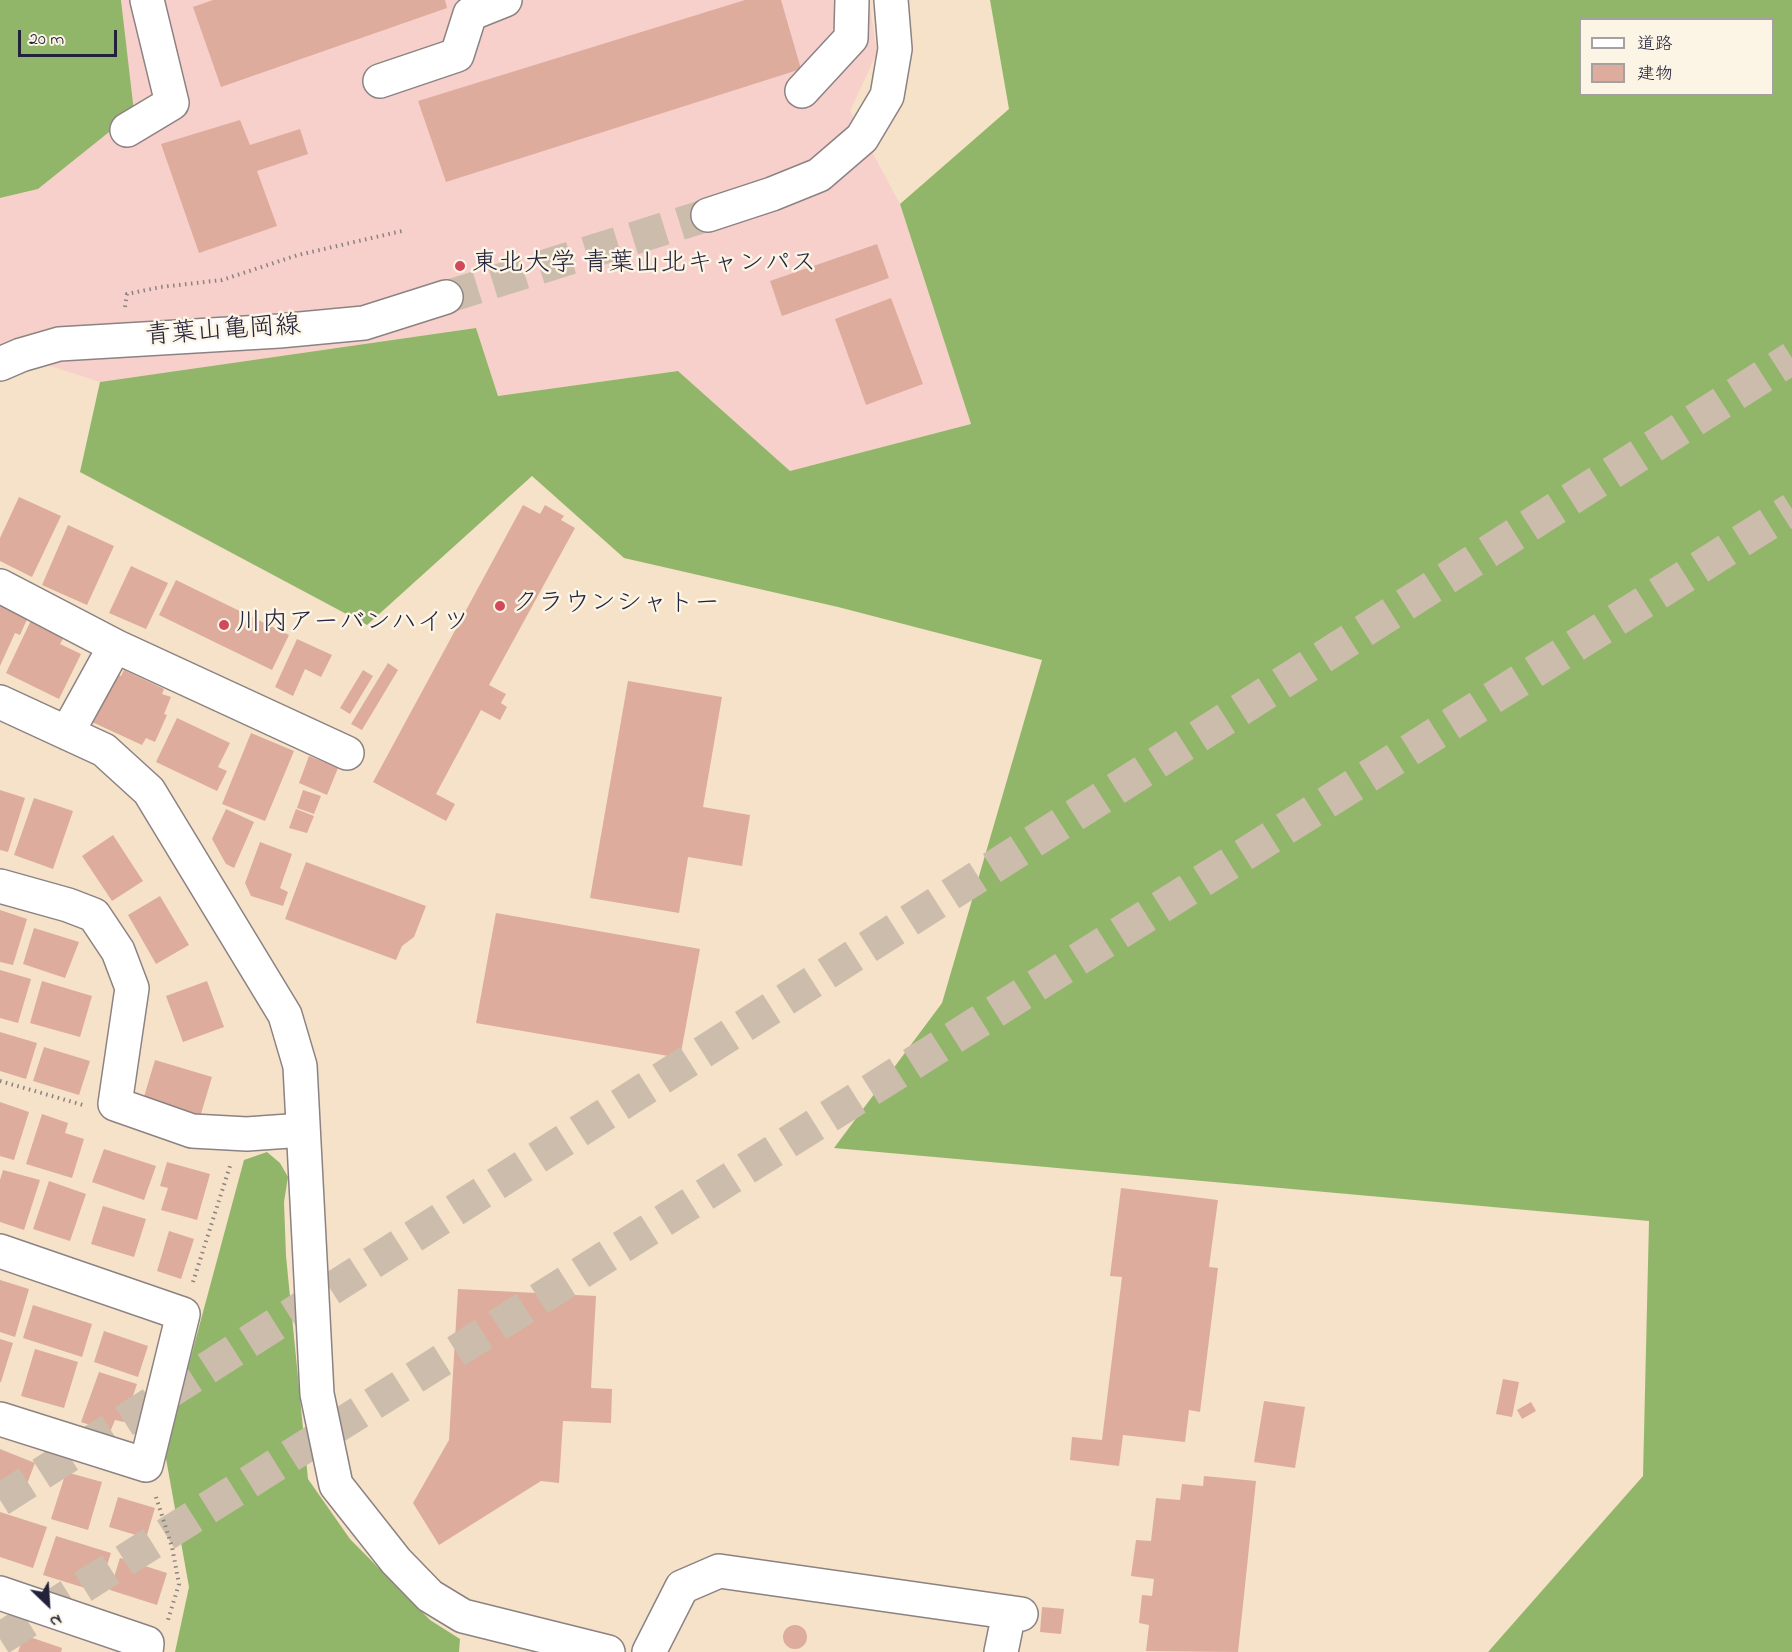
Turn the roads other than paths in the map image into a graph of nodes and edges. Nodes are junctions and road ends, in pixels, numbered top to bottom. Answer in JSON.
{"nodes":[{"id":1,"x":147,"y":0,"type":"edge"},
{"id":2,"x":505,"y":0,"type":"edge"},
{"id":3,"x":852,"y":0,"type":"edge"},
{"id":4,"x":891,"y":0,"type":"edge"},
{"id":5,"x":380,"y":81,"type":"dead end"},
{"id":6,"x":802,"y":91,"type":"dead end"},
{"id":7,"x":127,"y":130,"type":"dead end"},
{"id":8,"x":708,"y":215,"type":"tunnel mouth"},
{"id":9,"x":446,"y":297,"type":"tunnel mouth"},
{"id":10,"x":0,"y":364,"type":"edge"},
{"id":11,"x":0,"y":586,"type":"edge"},
{"id":12,"x":115,"y":646,"type":"junction"},
{"id":13,"x":0,"y":702,"type":"edge"},
{"id":14,"x":67,"y":733,"type":"junction"},
{"id":15,"x":347,"y":753,"type":"dead end"},
{"id":16,"x":0,"y":886,"type":"edge"},
{"id":17,"x":303,"y":1131,"type":"junction"},
{"id":18,"x":0,"y":1251,"type":"edge"},
{"id":19,"x":0,"y":1419,"type":"edge"},
{"id":20,"x":0,"y":1593,"type":"edge"},
{"id":21,"x":156,"y":1641,"type":"edge"},
{"id":22,"x":608,"y":1652,"type":"edge"},
{"id":23,"x":649,"y":1652,"type":"edge"},
{"id":24,"x":1000,"y":1652,"type":"edge"}],
"edges":[{"from":1,"to":7,"type":"street"},
{"from":2,"to":5,"type":"street"},
{"from":3,"to":6,"type":"street"},
{"from":4,"to":8,"type":"street"},
{"from":9,"to":10,"type":"street","name":"青葉山亀岡線"},
{"from":11,"to":12,"type":"street"},
{"from":12,"to":14,"type":"street"},
{"from":12,"to":15,"type":"street"},
{"from":13,"to":14,"type":"street"},
{"from":14,"to":17,"type":"street"},
{"from":16,"to":17,"type":"street"},
{"from":17,"to":22,"type":"street"},
{"from":18,"to":19,"type":"street"},
{"from":20,"to":21,"type":"street"},
{"from":23,"to":24,"type":"street"}]}
